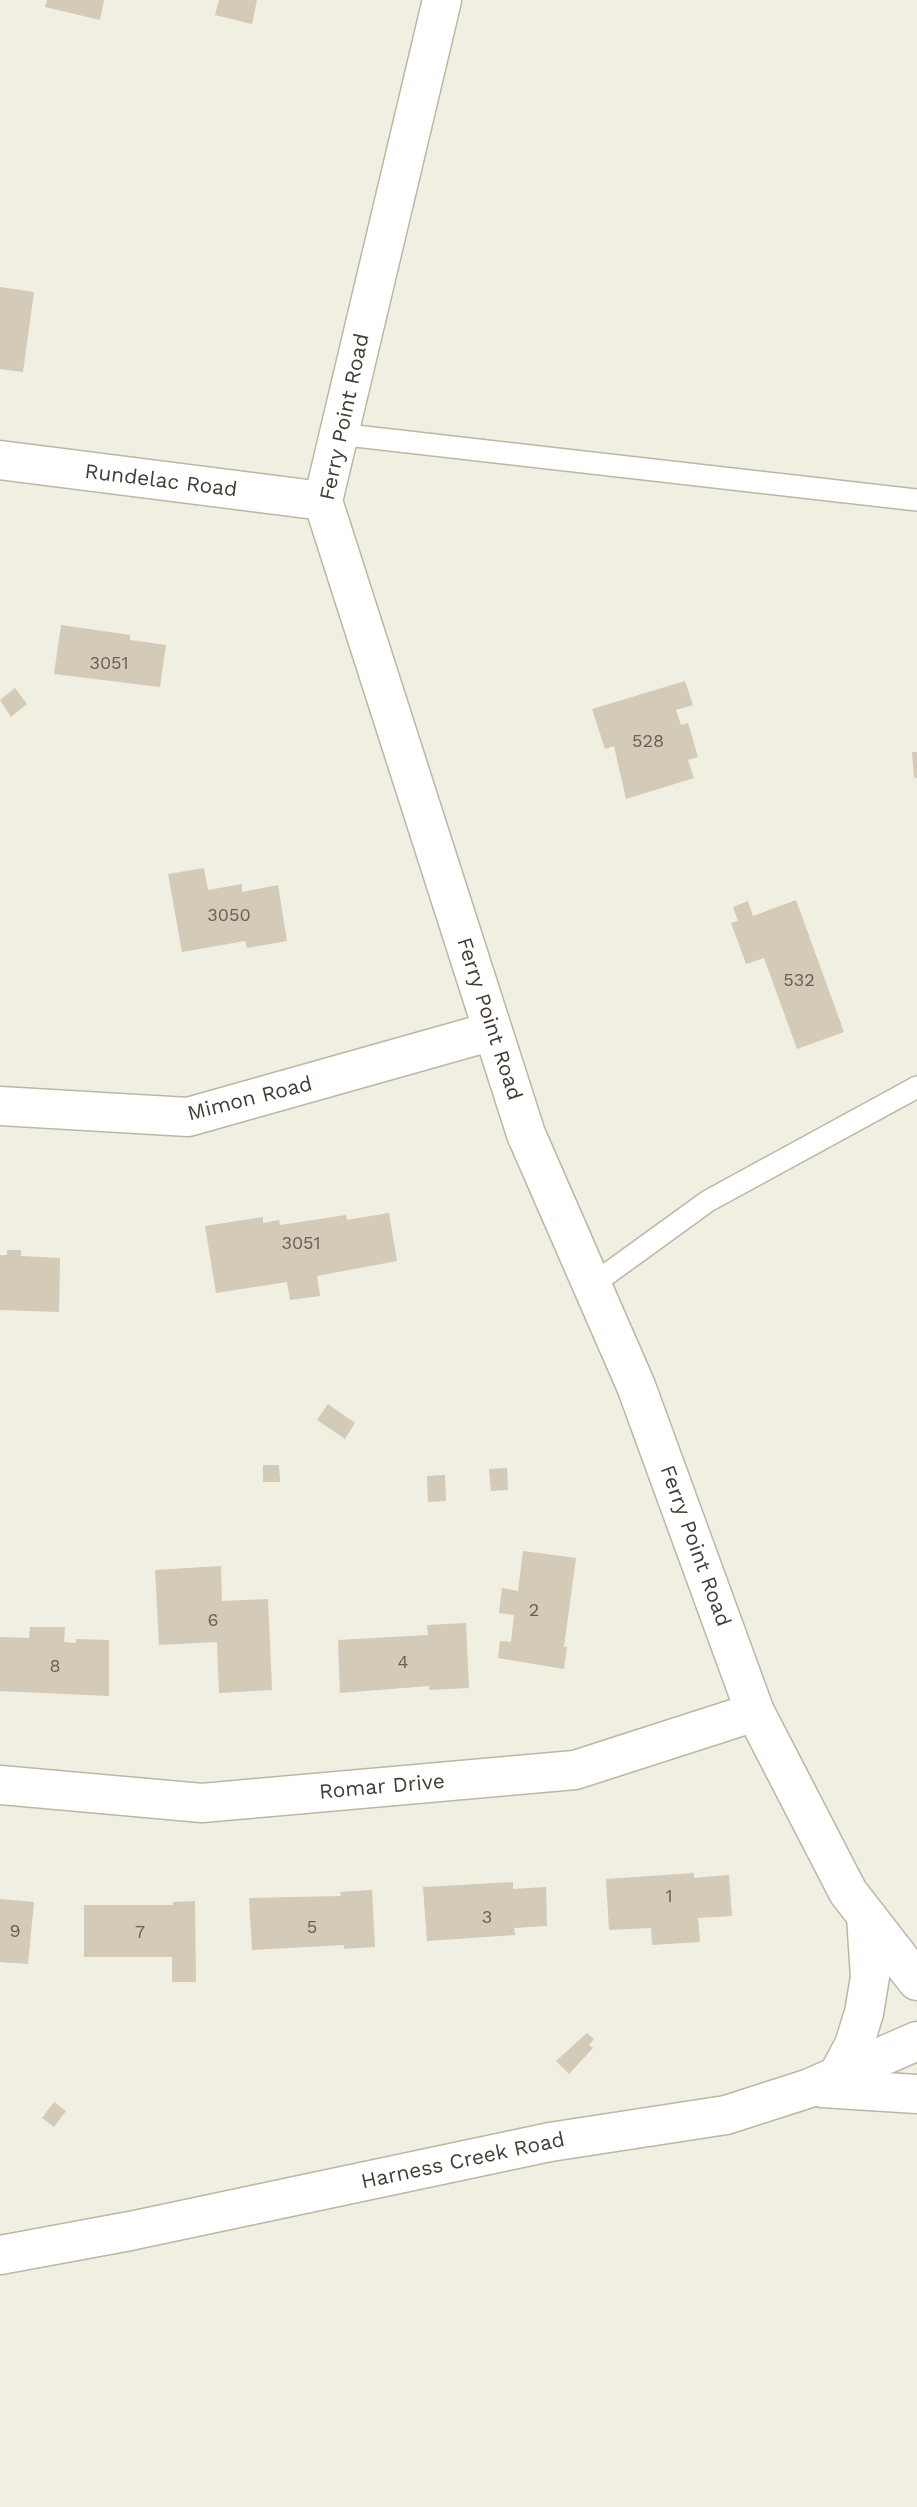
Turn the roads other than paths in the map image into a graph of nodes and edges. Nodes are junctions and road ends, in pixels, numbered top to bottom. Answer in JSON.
{"nodes":[{"id":1,"x":442,"y":0,"type":"edge"},
{"id":2,"x":338,"y":434,"type":"junction"},
{"id":3,"x":0,"y":460,"type":"edge"},
{"id":4,"x":917,"y":500,"type":"edge"},
{"id":5,"x":323,"y":502,"type":"junction"},
{"id":6,"x":493,"y":1031,"type":"junction"},
{"id":7,"x":917,"y":1087,"type":"edge"},
{"id":8,"x":0,"y":1106,"type":"edge"},
{"id":9,"x":592,"y":1285,"type":"junction"},
{"id":10,"x":755,"y":1712,"type":"junction"},
{"id":11,"x":0,"y":1785,"type":"edge"},
{"id":12,"x":866,"y":1916,"type":"junction"},
{"id":13,"x":917,"y":1981,"type":"edge"},
{"id":14,"x":917,"y":2041,"type":"edge"},
{"id":15,"x":823,"y":2082,"type":"junction"},
{"id":16,"x":917,"y":2094,"type":"edge"},
{"id":17,"x":0,"y":2255,"type":"edge"}],
"edges":[{"from":1,"to":2,"type":"street","name":"Ferry Point Road"},
{"from":2,"to":4,"type":"lane"},
{"from":2,"to":5,"type":"street","name":"Ferry Point Road"},
{"from":3,"to":5,"type":"street","name":"Rundelac Road"},
{"from":5,"to":6,"type":"street","name":"Ferry Point Road"},
{"from":6,"to":8,"type":"street","name":"Mimon Road"},
{"from":6,"to":9,"type":"street","name":"Ferry Point Road"},
{"from":7,"to":9,"type":"lane"},
{"from":9,"to":10,"type":"street","name":"Ferry Point Road"},
{"from":10,"to":11,"type":"street","name":"Romar Drive"},
{"from":10,"to":12,"type":"street","name":"Ferry Point Road"},
{"from":12,"to":13,"type":"street","name":"Ferry Point Road"},
{"from":12,"to":15,"type":"street"},
{"from":14,"to":15,"type":"street","name":"Harness Creek Road"},
{"from":15,"to":16,"type":"street"},
{"from":15,"to":17,"type":"street","name":"Harness Creek Road"}]}
